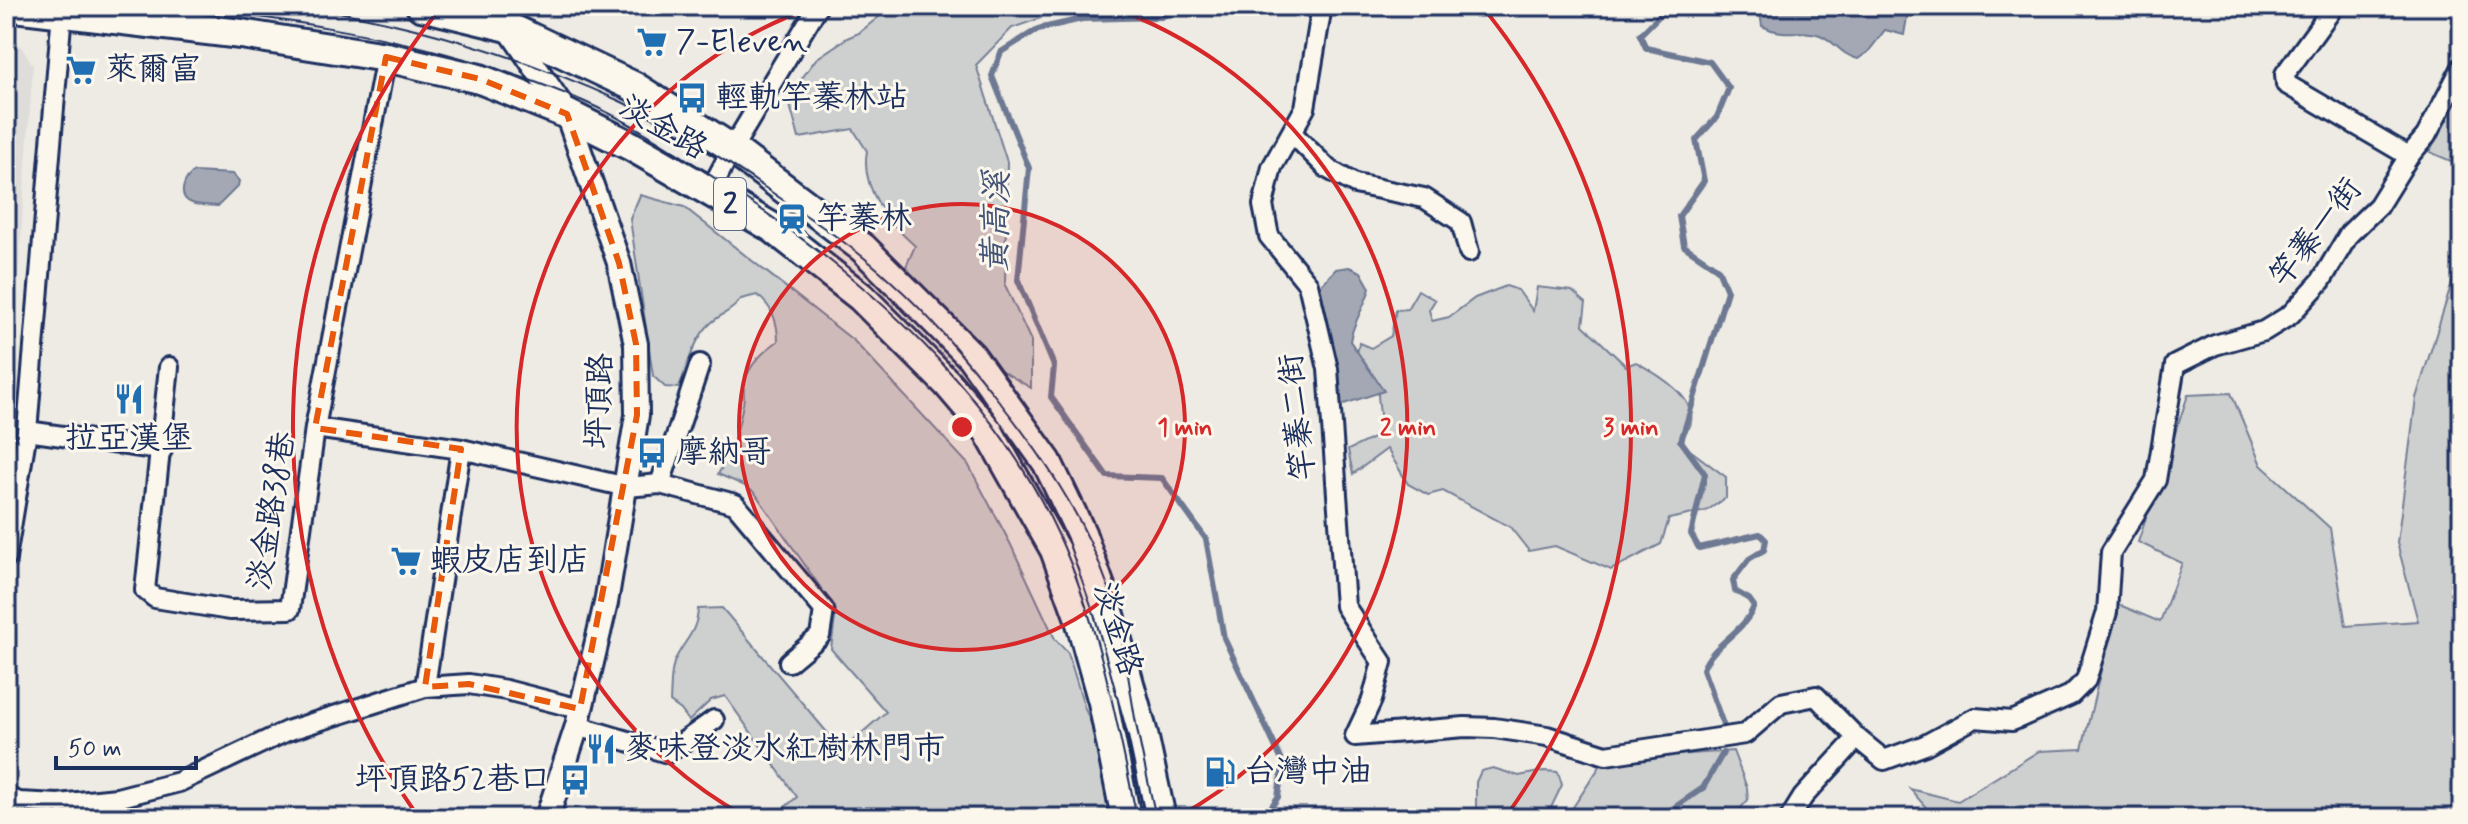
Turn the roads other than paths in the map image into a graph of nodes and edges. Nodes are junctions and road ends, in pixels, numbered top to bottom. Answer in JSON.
{"nodes":[{"id":1,"x":6,"y":6,"type":"edge"},
{"id":2,"x":421,"y":6,"type":"edge"},
{"id":3,"x":818,"y":6,"type":"edge"},
{"id":4,"x":1322,"y":6,"type":"edge"},
{"id":5,"x":62,"y":12,"type":"junction"},
{"id":6,"x":2330,"y":12,"type":"dead end"},
{"id":7,"x":506,"y":17,"type":"edge"},
{"id":8,"x":386,"y":57,"type":"junction"},
{"id":9,"x":2462,"y":67,"type":"edge"},
{"id":10,"x":567,"y":114,"type":"junction"},
{"id":11,"x":1292,"y":133,"type":"junction"},
{"id":12,"x":732,"y":149,"type":"junction"},
{"id":13,"x":2409,"y":156,"type":"junction"},
{"id":14,"x":709,"y":193,"type":"junction"},
{"id":15,"x":1469,"y":252,"type":"dead end"},
{"id":16,"x":700,"y":364,"type":"dead end"},
{"id":17,"x":169,"y":367,"type":"dead end"},
{"id":18,"x":315,"y":428,"type":"junction"},
{"id":19,"x":27,"y":431,"type":"junction"},
{"id":20,"x":461,"y":449,"type":"junction"},
{"id":21,"x":162,"y":450,"type":"junction"},
{"id":22,"x":660,"y":484,"type":"junction"},
{"id":23,"x":627,"y":487,"type":"junction"},
{"id":24,"x":6,"y":558,"type":"edge"},
{"id":25,"x":789,"y":662,"type":"dead end"},
{"id":26,"x":425,"y":687,"type":"junction"},
{"id":27,"x":578,"y":718,"type":"junction"},
{"id":28,"x":714,"y":720,"type":"dead end"},
{"id":29,"x":1857,"y":738,"type":"junction"},
{"id":30,"x":6,"y":797,"type":"edge"},
{"id":31,"x":547,"y":818,"type":"edge"},
{"id":32,"x":1126,"y":818,"type":"edge"},
{"id":33,"x":1161,"y":818,"type":"edge"},
{"id":34,"x":1790,"y":818,"type":"edge"}],
"edges":[{"from":1,"to":5,"type":"main road","name":"淡金路","number":"2"},
{"from":2,"to":7,"type":"main road","name":"淡金路"},
{"from":3,"to":12,"type":"street"},
{"from":4,"to":11,"type":"street","name":"竿蓁二街"},
{"from":5,"to":8,"type":"main road","name":"淡金路","number":"2"},
{"from":5,"to":19,"type":"street"},
{"from":6,"to":13,"type":"street"},
{"from":7,"to":10,"type":"street","name":"坪頂路"},
{"from":7,"to":12,"type":"main road","name":"淡金路"},
{"from":8,"to":10,"type":"main road","name":"淡金路","number":"2"},
{"from":8,"to":18,"type":"street","name":"淡金路38巷"},
{"from":9,"to":13,"type":"street","name":"竿蓁一街"},
{"from":10,"to":14,"type":"main road","name":"淡金路","number":"2"},
{"from":10,"to":23,"type":"street","name":"坪頂路"},
{"from":11,"to":15,"type":"street"},
{"from":11,"to":29,"type":"street","name":"竿蓁二街"},
{"from":12,"to":14,"type":"street"},
{"from":12,"to":33,"type":"main road","name":"淡金路"},
{"from":13,"to":29,"type":"street","name":"竿蓁一街"},
{"from":14,"to":32,"type":"main road","name":"淡金路","number":"2"},
{"from":16,"to":22,"type":"street"},
{"from":17,"to":21,"type":"street","name":"淡金路38巷"},
{"from":18,"to":20,"type":"street"},
{"from":18,"to":21,"type":"street","name":"淡金路38巷"},
{"from":19,"to":21,"type":"street"},
{"from":19,"to":24,"type":"street"},
{"from":20,"to":23,"type":"street"},
{"from":20,"to":26,"type":"street"},
{"from":22,"to":23,"type":"street"},
{"from":22,"to":25,"type":"street"},
{"from":23,"to":27,"type":"street","name":"坪頂路"},
{"from":26,"to":27,"type":"street"},
{"from":26,"to":30,"type":"street"},
{"from":27,"to":28,"type":"street"},
{"from":27,"to":31,"type":"street","name":"坪頂路"},
{"from":29,"to":34,"type":"street"}]}
